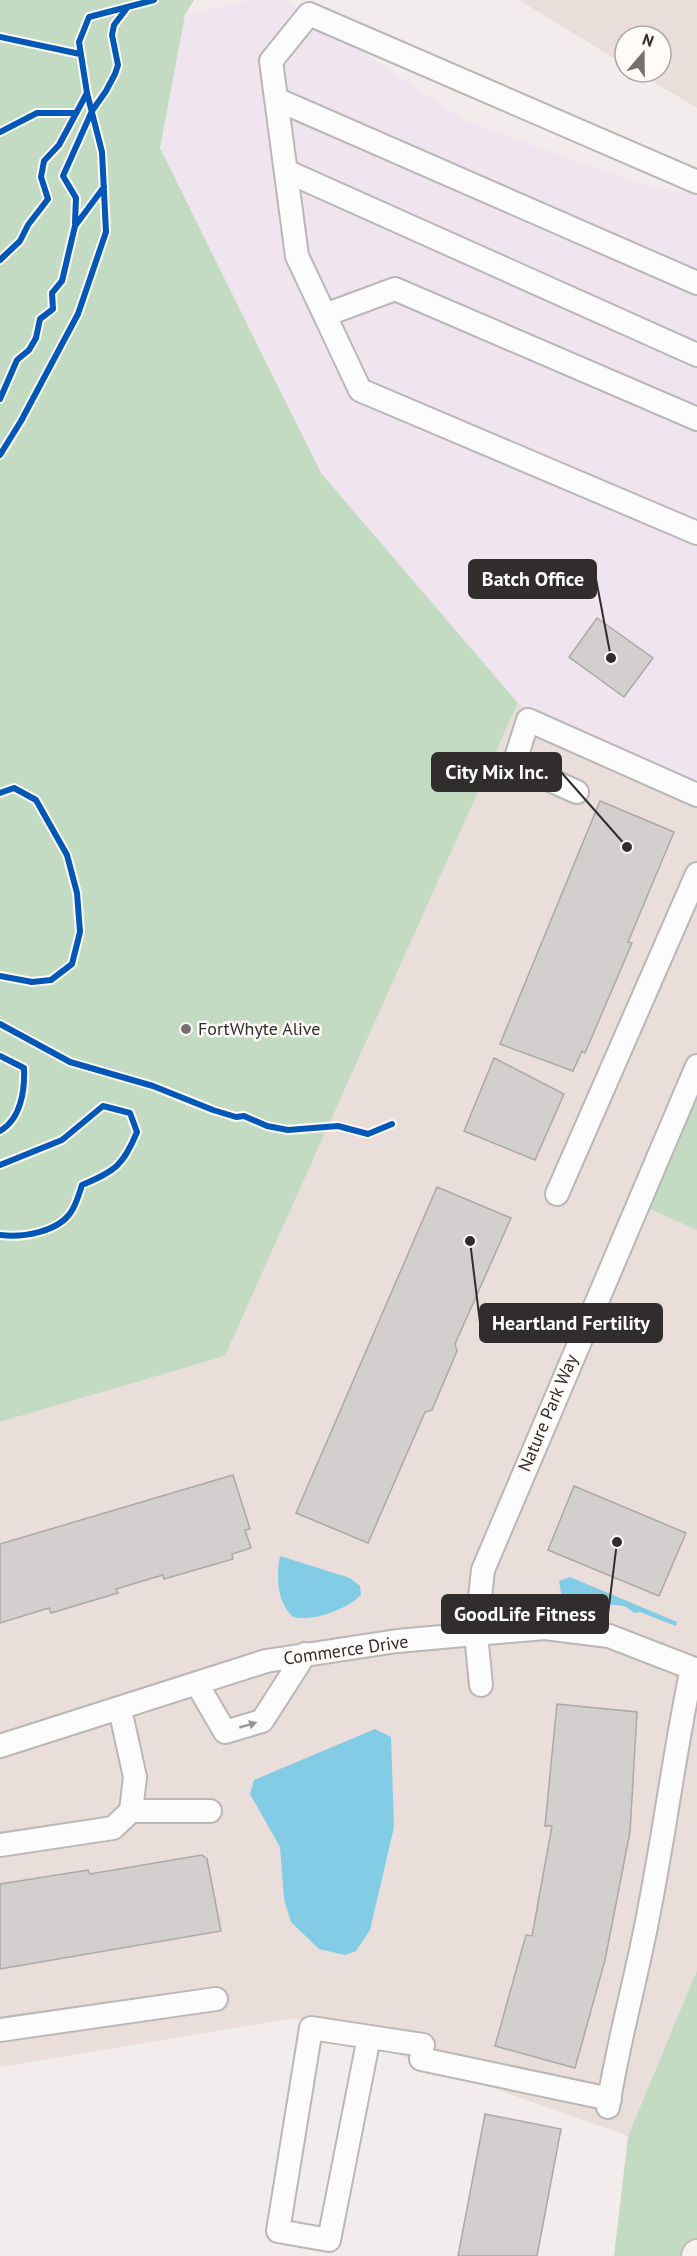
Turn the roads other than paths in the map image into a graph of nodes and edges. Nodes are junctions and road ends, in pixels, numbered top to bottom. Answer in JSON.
{"nodes":[{"id":1,"x":276,"y":99,"type":"junction"},
{"id":2,"x":286,"y":171,"type":"junction"},
{"id":3,"x":697,"y":182,"type":"edge"},
{"id":4,"x":697,"y":283,"type":"edge"},
{"id":5,"x":325,"y":315,"type":"junction"},
{"id":6,"x":697,"y":355,"type":"edge"},
{"id":7,"x":697,"y":418,"type":"edge"},
{"id":8,"x":697,"y":533,"type":"edge"},
{"id":9,"x":577,"y":792,"type":"dead end"},
{"id":10,"x":697,"y":795,"type":"edge"},
{"id":11,"x":697,"y":874,"type":"edge"},
{"id":12,"x":697,"y":1066,"type":"edge"},
{"id":13,"x":557,"y":1194,"type":"dead end"},
{"id":14,"x":476,"y":1634,"type":"junction"},
{"id":15,"x":306,"y":1654,"type":"junction"},
{"id":16,"x":694,"y":1669,"type":"edge"},
{"id":17,"x":197,"y":1684,"type":"junction"},
{"id":18,"x":481,"y":1685,"type":"dead end"},
{"id":19,"x":120,"y":1709,"type":"junction"},
{"id":20,"x":0,"y":1746,"type":"edge"},
{"id":21,"x":131,"y":1811,"type":"junction"},
{"id":22,"x":210,"y":1811,"type":"dead end"},
{"id":23,"x":0,"y":1845,"type":"edge"},
{"id":24,"x":216,"y":1999,"type":"dead end"},
{"id":25,"x":0,"y":2030,"type":"edge"},
{"id":26,"x":369,"y":2037,"type":"junction"},
{"id":27,"x":329,"y":2248,"type":"edge"}],
"edges":[{"from":1,"to":2,"type":"street"},
{"from":1,"to":3,"type":"street"},
{"from":1,"to":4,"type":"street"},
{"from":2,"to":5,"type":"street"},
{"from":2,"to":6,"type":"street"},
{"from":5,"to":7,"type":"street"},
{"from":5,"to":8,"type":"street"},
{"from":9,"to":10,"type":"street"},
{"from":11,"to":13,"type":"street"},
{"from":12,"to":14,"type":"street","name":"Nature Park Way"},
{"from":14,"to":15,"type":"street","name":"Commerce Drive"},
{"from":14,"to":16,"type":"street","name":"Commerce Drive"},
{"from":14,"to":18,"type":"street","name":"Nature Park Way"},
{"from":15,"to":17,"type":"street","name":"Commerce Drive"},
{"from":17,"to":15,"type":"street","one_way":true},
{"from":16,"to":26,"type":"street"},
{"from":17,"to":19,"type":"street","name":"Commerce Drive"},
{"from":19,"to":20,"type":"street","name":"Commerce Drive"},
{"from":19,"to":21,"type":"street"},
{"from":21,"to":22,"type":"street"},
{"from":21,"to":23,"type":"street"},
{"from":24,"to":25,"type":"street"},
{"from":26,"to":27,"type":"street"},
{"from":26,"to":27,"type":"street"}]}
